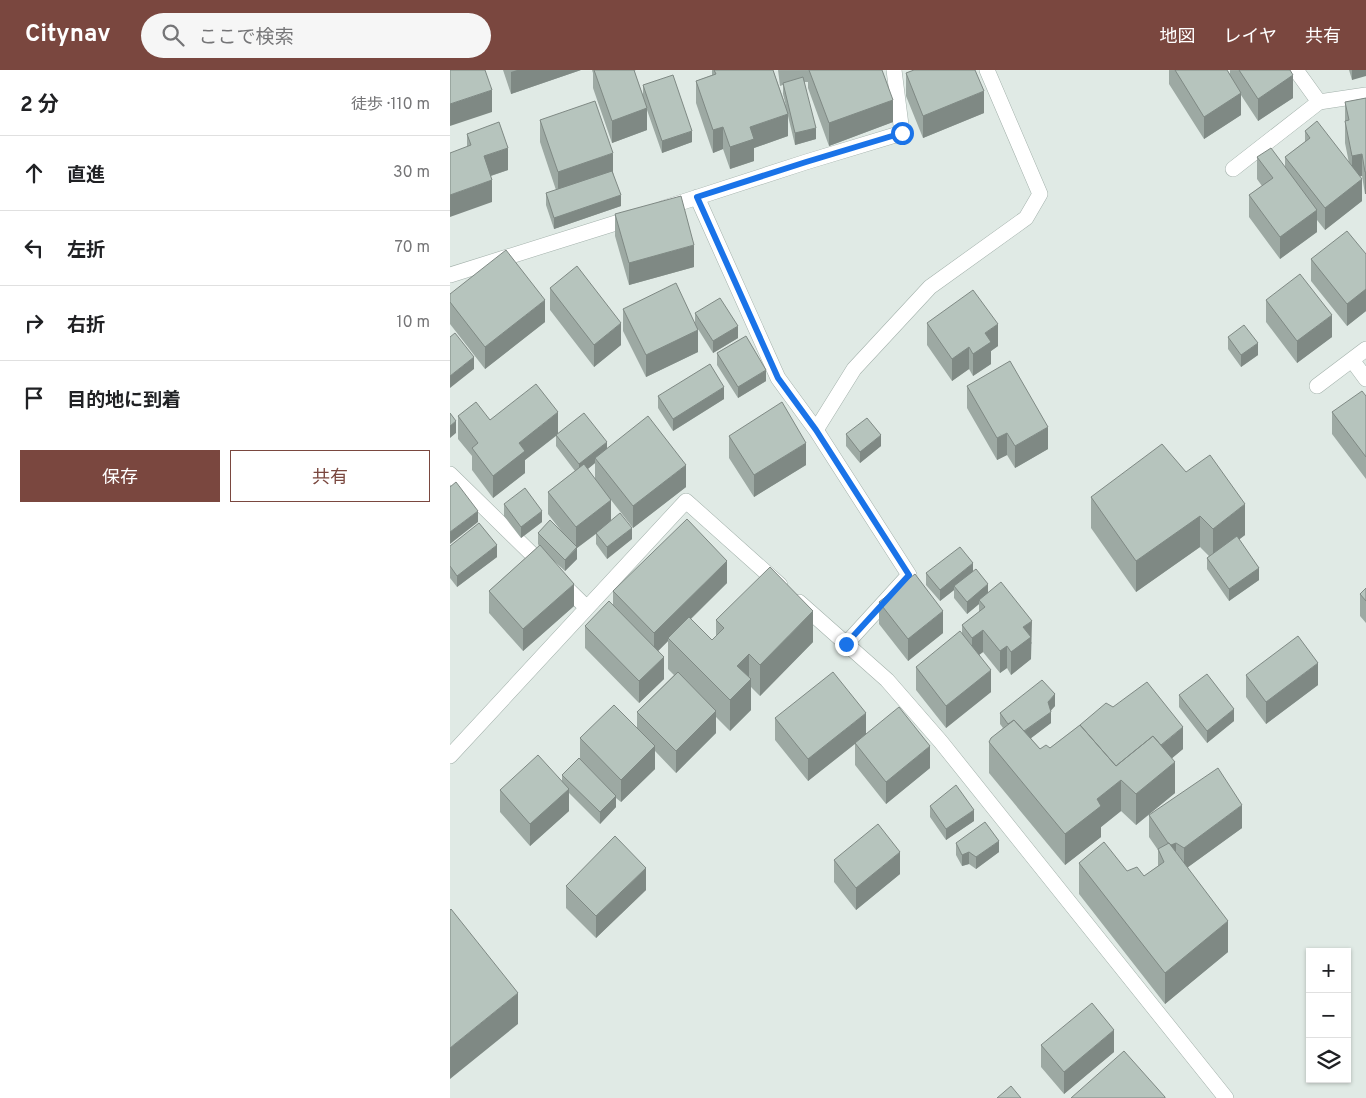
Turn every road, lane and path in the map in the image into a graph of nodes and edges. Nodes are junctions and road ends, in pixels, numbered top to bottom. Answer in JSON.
{"nodes":[{"id":1,"x":894,"y":70,"type":"edge"},
{"id":2,"x":987,"y":70,"type":"edge"},
{"id":3,"x":1296,"y":70,"type":"edge"},
{"id":4,"x":1366,"y":94,"type":"edge"},
{"id":5,"x":1319,"y":102,"type":"junction"},
{"id":6,"x":1233,"y":169,"type":"dead end"},
{"id":7,"x":697,"y":197,"type":"junction"},
{"id":8,"x":450,"y":275,"type":"edge"},
{"id":9,"x":1366,"y":349,"type":"edge"},
{"id":10,"x":1352,"y":360,"type":"junction"},
{"id":11,"x":1366,"y":378,"type":"edge"},
{"id":12,"x":1317,"y":386,"type":"dead end"},
{"id":13,"x":816,"y":430,"type":"junction"},
{"id":14,"x":450,"y":474,"type":"edge"},
{"id":15,"x":587,"y":608,"type":"junction"},
{"id":16,"x":846,"y":644,"type":"junction"},
{"id":17,"x":450,"y":756,"type":"edge"},
{"id":18,"x":1226,"y":1098,"type":"edge"}],
"edges":[{"from":1,"to":7,"type":"street"},
{"from":2,"to":13,"type":"street"},
{"from":3,"to":5,"type":"street"},
{"from":4,"to":5,"type":"street"},
{"from":5,"to":6,"type":"street"},
{"from":7,"to":8,"type":"street"},
{"from":7,"to":13,"type":"street"},
{"from":9,"to":10,"type":"street"},
{"from":10,"to":11,"type":"street"},
{"from":10,"to":12,"type":"street"},
{"from":13,"to":16,"type":"street"},
{"from":14,"to":15,"type":"street"},
{"from":15,"to":16,"type":"street"},
{"from":15,"to":17,"type":"street"},
{"from":16,"to":18,"type":"street"}]}
